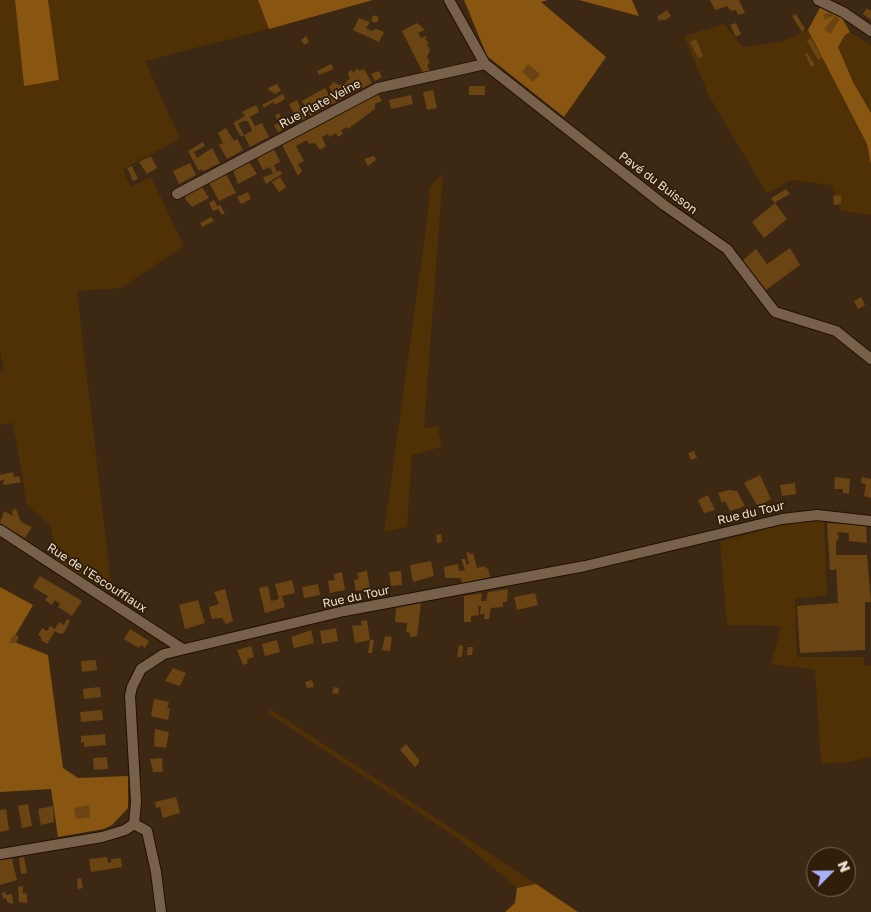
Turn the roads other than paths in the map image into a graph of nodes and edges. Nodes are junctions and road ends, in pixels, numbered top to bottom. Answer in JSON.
{"nodes":[{"id":1,"x":449,"y":0,"type":"edge"},
{"id":2,"x":818,"y":0,"type":"edge"},
{"id":3,"x":871,"y":30,"type":"edge"},
{"id":4,"x":485,"y":64,"type":"junction"},
{"id":5,"x":177,"y":194,"type":"dead end"},
{"id":6,"x":871,"y":359,"type":"edge"},
{"id":7,"x":871,"y":521,"type":"edge"},
{"id":8,"x":0,"y":530,"type":"edge"},
{"id":9,"x":180,"y":648,"type":"junction"},
{"id":10,"x":134,"y":824,"type":"junction"},
{"id":11,"x":0,"y":854,"type":"edge"},
{"id":12,"x":161,"y":912,"type":"edge"}],
"edges":[{"from":1,"to":4,"type":"street","name":"Pavé du Buisson"},
{"from":2,"to":3,"type":"street"},
{"from":4,"to":5,"type":"street","name":"Rue Plate Veine"},
{"from":4,"to":6,"type":"street","name":"Pavé du Buisson"},
{"from":7,"to":9,"type":"street","name":"Rue du Tour"},
{"from":8,"to":9,"type":"street","name":"Rue de l'Escouffiaux"},
{"from":9,"to":10,"type":"street","name":"Rue du Tour"},
{"from":10,"to":11,"type":"street"},
{"from":10,"to":12,"type":"street"}]}
